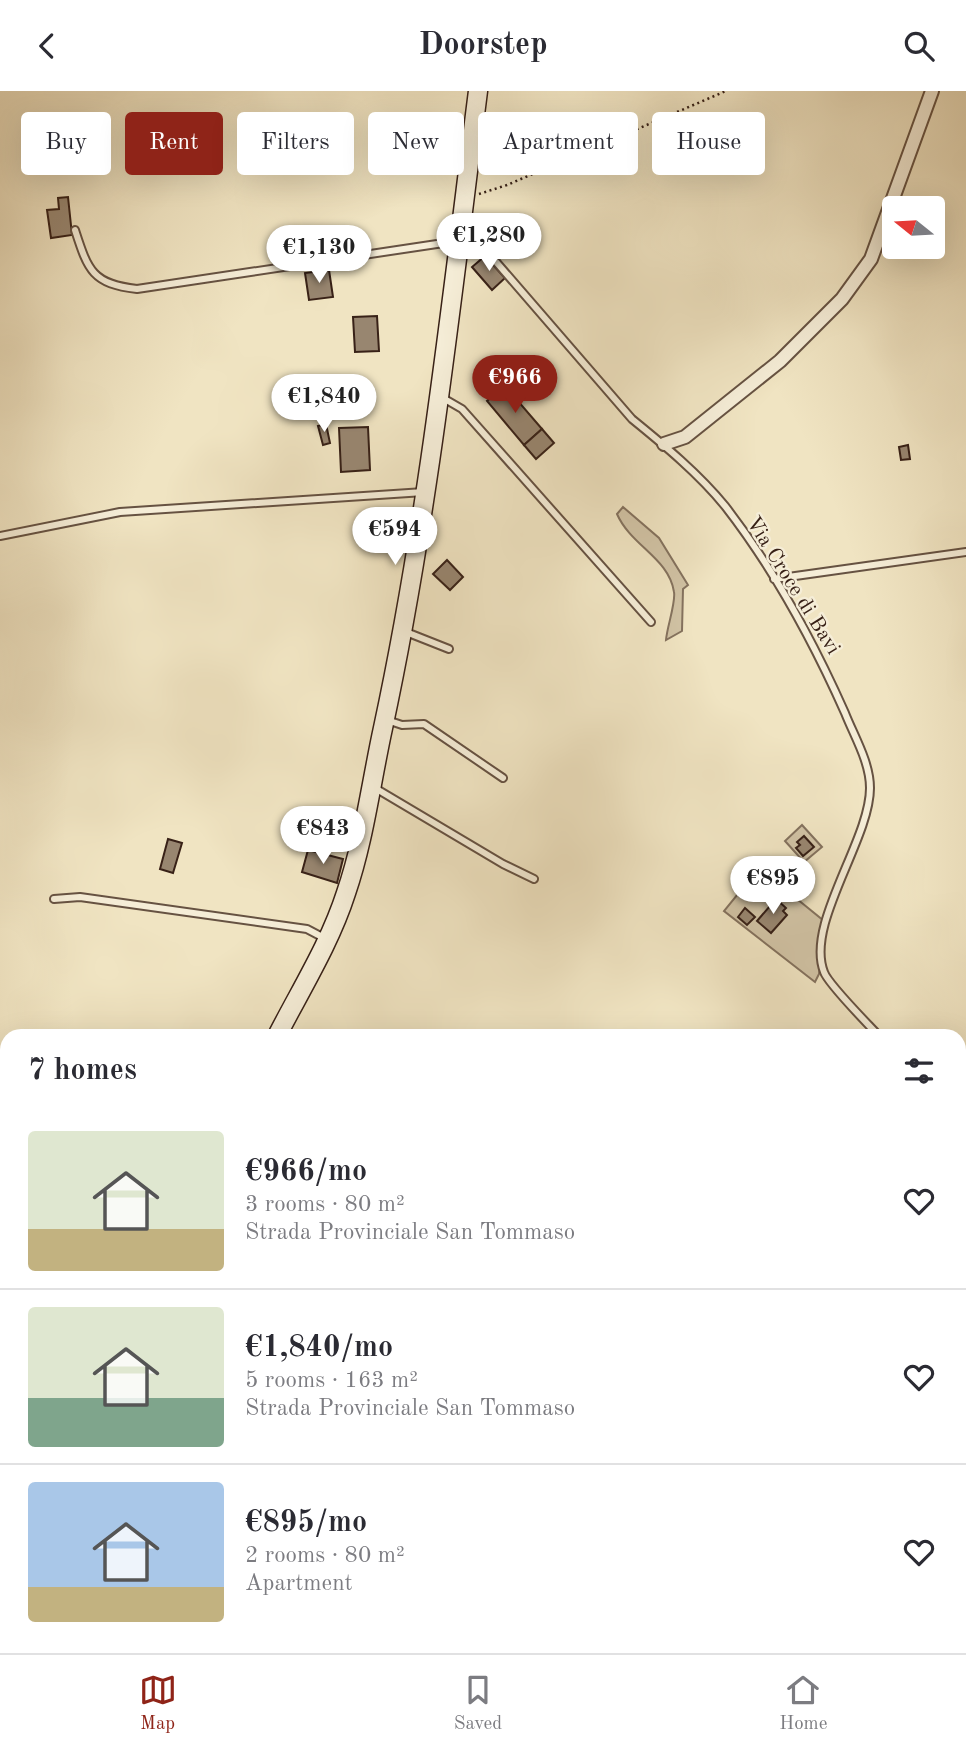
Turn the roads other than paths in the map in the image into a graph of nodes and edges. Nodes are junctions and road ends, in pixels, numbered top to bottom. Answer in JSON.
{"nodes":[{"id":1,"x":478,"y":91,"type":"edge"},
{"id":2,"x":932,"y":91,"type":"edge"},
{"id":3,"x":461,"y":222,"type":"junction"},
{"id":4,"x":75,"y":230,"type":"dead end"},
{"id":5,"x":459,"y":241,"type":"junction"},
{"id":6,"x":438,"y":395,"type":"junction"},
{"id":7,"x":664,"y":444,"type":"junction"},
{"id":8,"x":426,"y":492,"type":"junction"},
{"id":9,"x":0,"y":536,"type":"edge"},
{"id":10,"x":966,"y":552,"type":"edge"},
{"id":11,"x":774,"y":579,"type":"junction"},
{"id":12,"x":651,"y":622,"type":"dead end"},
{"id":13,"x":403,"y":631,"type":"junction"},
{"id":14,"x":449,"y":649,"type":"dead end"},
{"id":15,"x":385,"y":719,"type":"junction"},
{"id":16,"x":503,"y":778,"type":"dead end"},
{"id":17,"x":371,"y":786,"type":"junction"},
{"id":18,"x":534,"y":879,"type":"dead end"},
{"id":19,"x":54,"y":899,"type":"dead end"},
{"id":20,"x":328,"y":940,"type":"junction"},
{"id":21,"x":281,"y":1029,"type":"edge"},
{"id":22,"x":873,"y":1029,"type":"edge"}],
"edges":[{"from":1,"to":3,"type":"street"},
{"from":2,"to":7,"type":"street"},
{"from":3,"to":5,"type":"street"},
{"from":3,"to":7,"type":"lane","name":"Via Croce di Bavi"},
{"from":4,"to":5,"type":"lane"},
{"from":5,"to":6,"type":"street"},
{"from":6,"to":8,"type":"street"},
{"from":6,"to":12,"type":"lane"},
{"from":7,"to":11,"type":"lane","name":"Via Croce di Bavi"},
{"from":8,"to":9,"type":"lane"},
{"from":8,"to":13,"type":"street"},
{"from":10,"to":11,"type":"lane"},
{"from":11,"to":22,"type":"lane","name":"Via Croce di Bavi"},
{"from":13,"to":14,"type":"lane"},
{"from":13,"to":15,"type":"street"},
{"from":15,"to":16,"type":"lane"},
{"from":15,"to":17,"type":"street"},
{"from":17,"to":18,"type":"lane"},
{"from":17,"to":20,"type":"street"},
{"from":19,"to":20,"type":"lane"},
{"from":20,"to":21,"type":"street"}]}
